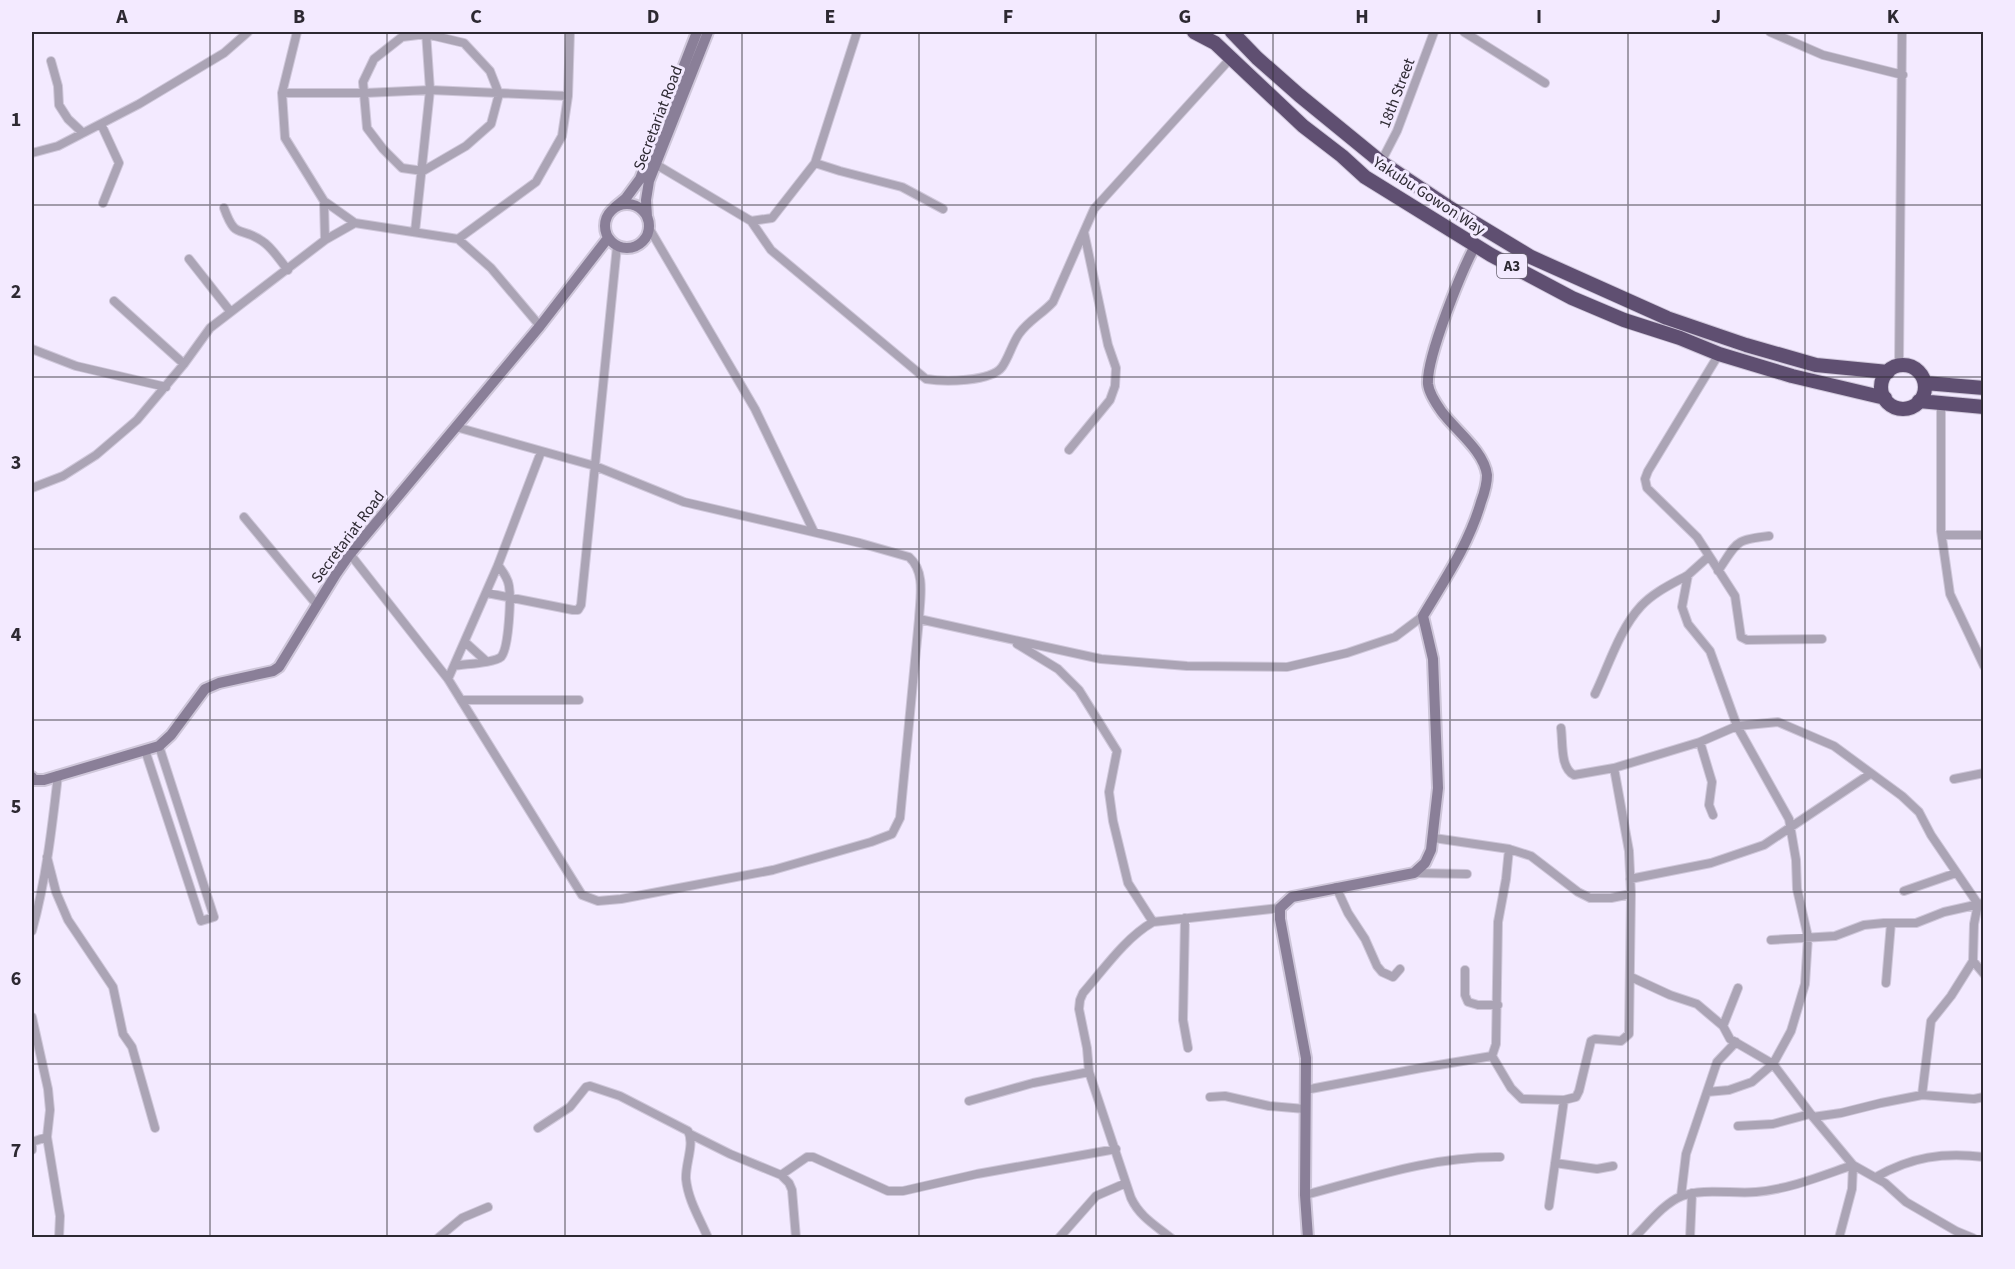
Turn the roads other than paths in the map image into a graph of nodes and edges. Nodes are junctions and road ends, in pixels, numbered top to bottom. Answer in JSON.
{"nodes":[{"id":1,"x":248,"y":32,"type":"edge"},
{"id":2,"x":297,"y":32,"type":"edge"},
{"id":3,"x":570,"y":32,"type":"edge"},
{"id":4,"x":697,"y":32,"type":"edge"},
{"id":5,"x":708,"y":32,"type":"edge"},
{"id":6,"x":857,"y":32,"type":"edge"},
{"id":7,"x":1194,"y":32,"type":"edge"},
{"id":8,"x":1203,"y":32,"type":"edge"},
{"id":9,"x":1434,"y":32,"type":"edge"},
{"id":10,"x":1464,"y":32,"type":"edge"},
{"id":11,"x":1770,"y":32,"type":"edge"},
{"id":12,"x":1902,"y":32,"type":"edge"},
{"id":13,"x":426,"y":33,"type":"edge"},
{"id":14,"x":1233,"y":33,"type":"edge"},
{"id":15,"x":1215,"y":44,"type":"junction"},
{"id":16,"x":1230,"y":59,"type":"junction"},
{"id":17,"x":51,"y":61,"type":"dead end"},
{"id":18,"x":1903,"y":75,"type":"junction"},
{"id":19,"x":1545,"y":83,"type":"dead end"},
{"id":20,"x":430,"y":90,"type":"junction"},
{"id":21,"x":282,"y":93,"type":"junction"},
{"id":22,"x":365,"y":93,"type":"junction"},
{"id":23,"x":499,"y":94,"type":"junction"},
{"id":24,"x":568,"y":96,"type":"junction"},
{"id":25,"x":101,"y":124,"type":"junction"},
{"id":26,"x":83,"y":133,"type":"junction"},
{"id":27,"x":32,"y":153,"type":"edge"},
{"id":28,"x":1381,"y":162,"type":"junction"},
{"id":29,"x":815,"y":163,"type":"junction"},
{"id":30,"x":657,"y":165,"type":"junction"},
{"id":31,"x":423,"y":171,"type":"junction"},
{"id":32,"x":324,"y":201,"type":"junction"},
{"id":33,"x":103,"y":203,"type":"dead end"},
{"id":34,"x":615,"y":207,"type":"junction"},
{"id":35,"x":224,"y":208,"type":"dead end"},
{"id":36,"x":943,"y":208,"type":"dead end"},
{"id":37,"x":751,"y":221,"type":"junction"},
{"id":38,"x":648,"y":222,"type":"junction"},
{"id":39,"x":355,"y":223,"type":"junction"},
{"id":40,"x":1084,"y":231,"type":"junction"},
{"id":41,"x":415,"y":232,"type":"junction"},
{"id":42,"x":608,"y":238,"type":"junction"},
{"id":43,"x":325,"y":240,"type":"junction"},
{"id":44,"x":458,"y":240,"type":"junction"},
{"id":45,"x":618,"y":246,"type":"junction"},
{"id":46,"x":1475,"y":246,"type":"junction"},
{"id":47,"x":189,"y":259,"type":"dead end"},
{"id":48,"x":288,"y":270,"type":"junction"},
{"id":49,"x":114,"y":301,"type":"dead end"},
{"id":50,"x":230,"y":311,"type":"junction"},
{"id":51,"x":540,"y":326,"type":"junction"},
{"id":52,"x":32,"y":349,"type":"edge"},
{"id":53,"x":1719,"y":354,"type":"junction"},
{"id":54,"x":184,"y":364,"type":"junction"},
{"id":55,"x":1893,"y":368,"type":"junction"},
{"id":56,"x":1925,"y":383,"type":"junction"},
{"id":57,"x":165,"y":387,"type":"junction"},
{"id":58,"x":1983,"y":388,"type":"edge"},
{"id":59,"x":1885,"y":398,"type":"junction"},
{"id":60,"x":1919,"y":402,"type":"junction"},
{"id":61,"x":1941,"y":404,"type":"junction"},
{"id":62,"x":1983,"y":407,"type":"edge"},
{"id":63,"x":456,"y":427,"type":"junction"},
{"id":64,"x":1070,"y":450,"type":"dead end"},
{"id":65,"x":541,"y":452,"type":"junction"},
{"id":66,"x":595,"y":466,"type":"junction"},
{"id":67,"x":32,"y":488,"type":"edge"},
{"id":68,"x":244,"y":517,"type":"dead end"},
{"id":69,"x":814,"y":532,"type":"junction"},
{"id":70,"x":1942,"y":535,"type":"junction"},
{"id":71,"x":1983,"y":535,"type":"edge"},
{"id":72,"x":1769,"y":536,"type":"dead end"},
{"id":73,"x":350,"y":554,"type":"junction"},
{"id":74,"x":1708,"y":557,"type":"junction"},
{"id":75,"x":498,"y":566,"type":"junction"},
{"id":76,"x":1718,"y":571,"type":"junction"},
{"id":77,"x":1688,"y":575,"type":"junction"},
{"id":78,"x":487,"y":593,"type":"junction"},
{"id":79,"x":509,"y":598,"type":"junction"},
{"id":80,"x":317,"y":605,"type":"junction"},
{"id":81,"x":1423,"y":616,"type":"junction"},
{"id":82,"x":919,"y":619,"type":"junction"},
{"id":83,"x":1822,"y":639,"type":"dead end"},
{"id":84,"x":1012,"y":641,"type":"junction"},
{"id":85,"x":465,"y":642,"type":"junction"},
{"id":86,"x":486,"y":661,"type":"junction"},
{"id":87,"x":454,"y":666,"type":"junction"},
{"id":88,"x":1983,"y":666,"type":"edge"},
{"id":89,"x":448,"y":680,"type":"junction"},
{"id":90,"x":1595,"y":694,"type":"dead end"},
{"id":91,"x":461,"y":700,"type":"junction"},
{"id":92,"x":579,"y":700,"type":"dead end"},
{"id":93,"x":1737,"y":726,"type":"junction"},
{"id":94,"x":1561,"y":728,"type":"dead end"},
{"id":95,"x":1700,"y":742,"type":"junction"},
{"id":96,"x":159,"y":746,"type":"junction"},
{"id":97,"x":145,"y":750,"type":"junction"},
{"id":98,"x":1614,"y":768,"type":"junction"},
{"id":99,"x":1983,"y":773,"type":"edge"},
{"id":100,"x":1870,"y":774,"type":"junction"},
{"id":101,"x":58,"y":775,"type":"junction"},
{"id":102,"x":32,"y":779,"type":"edge"},
{"id":103,"x":1954,"y":779,"type":"dead end"},
{"id":104,"x":1713,"y":815,"type":"dead end"},
{"id":105,"x":1792,"y":828,"type":"junction"},
{"id":106,"x":1434,"y":838,"type":"junction"},
{"id":107,"x":1509,"y":849,"type":"junction"},
{"id":108,"x":47,"y":857,"type":"junction"},
{"id":109,"x":1414,"y":873,"type":"junction"},
{"id":110,"x":1956,"y":873,"type":"junction"},
{"id":111,"x":1467,"y":874,"type":"dead end"},
{"id":112,"x":1630,"y":879,"type":"junction"},
{"id":113,"x":1336,"y":887,"type":"junction"},
{"id":114,"x":1904,"y":891,"type":"dead end"},
{"id":115,"x":1631,"y":894,"type":"junction"},
{"id":116,"x":1980,"y":904,"type":"edge"},
{"id":117,"x":1280,"y":908,"type":"junction"},
{"id":118,"x":1185,"y":918,"type":"junction"},
{"id":119,"x":1153,"y":922,"type":"junction"},
{"id":120,"x":1891,"y":923,"type":"junction"},
{"id":121,"x":32,"y":931,"type":"edge"},
{"id":122,"x":1808,"y":937,"type":"junction"},
{"id":123,"x":1771,"y":940,"type":"dead end"},
{"id":124,"x":1973,"y":961,"type":"junction"},
{"id":125,"x":1400,"y":969,"type":"dead end"},
{"id":126,"x":1465,"y":970,"type":"dead end"},
{"id":127,"x":1983,"y":974,"type":"edge"},
{"id":128,"x":1631,"y":977,"type":"junction"},
{"id":129,"x":1886,"y":983,"type":"dead end"},
{"id":130,"x":1738,"y":988,"type":"dead end"},
{"id":131,"x":1498,"y":1005,"type":"junction"},
{"id":132,"x":32,"y":1017,"type":"edge"},
{"id":133,"x":1723,"y":1026,"type":"junction"},
{"id":134,"x":1736,"y":1042,"type":"junction"},
{"id":135,"x":1188,"y":1048,"type":"dead end"},
{"id":136,"x":1492,"y":1056,"type":"junction"},
{"id":137,"x":1773,"y":1064,"type":"junction"},
{"id":138,"x":1089,"y":1072,"type":"junction"},
{"id":139,"x":1305,"y":1090,"type":"junction"},
{"id":140,"x":1707,"y":1092,"type":"junction"},
{"id":141,"x":1922,"y":1095,"type":"junction"},
{"id":142,"x":1983,"y":1096,"type":"edge"},
{"id":143,"x":1210,"y":1097,"type":"dead end"},
{"id":144,"x":1564,"y":1100,"type":"junction"},
{"id":145,"x":969,"y":1101,"type":"dead end"},
{"id":146,"x":1305,"y":1108,"type":"junction"},
{"id":147,"x":1812,"y":1115,"type":"junction"},
{"id":148,"x":1738,"y":1126,"type":"dead end"},
{"id":149,"x":155,"y":1128,"type":"dead end"},
{"id":150,"x":538,"y":1128,"type":"dead end"},
{"id":151,"x":690,"y":1134,"type":"junction"},
{"id":152,"x":47,"y":1137,"type":"junction"},
{"id":153,"x":32,"y":1145,"type":"edge"},
{"id":154,"x":1116,"y":1149,"type":"junction"},
{"id":155,"x":1500,"y":1157,"type":"dead end"},
{"id":156,"x":1983,"y":1157,"type":"edge"},
{"id":157,"x":1555,"y":1163,"type":"junction"},
{"id":158,"x":1853,"y":1165,"type":"junction"},
{"id":159,"x":1613,"y":1166,"type":"dead end"},
{"id":160,"x":781,"y":1175,"type":"junction"},
{"id":161,"x":1876,"y":1177,"type":"junction"},
{"id":162,"x":1126,"y":1184,"type":"junction"},
{"id":163,"x":1692,"y":1193,"type":"junction"},
{"id":164,"x":1305,"y":1195,"type":"junction"},
{"id":165,"x":1681,"y":1196,"type":"junction"},
{"id":166,"x":1549,"y":1206,"type":"dead end"},
{"id":167,"x":488,"y":1207,"type":"dead end"},
{"id":168,"x":59,"y":1238,"type":"edge"},
{"id":169,"x":438,"y":1238,"type":"edge"},
{"id":170,"x":708,"y":1238,"type":"edge"},
{"id":171,"x":796,"y":1238,"type":"edge"},
{"id":172,"x":1059,"y":1238,"type":"edge"},
{"id":173,"x":1171,"y":1238,"type":"edge"},
{"id":174,"x":1308,"y":1238,"type":"edge"},
{"id":175,"x":1634,"y":1238,"type":"edge"},
{"id":176,"x":1690,"y":1238,"type":"edge"},
{"id":177,"x":1839,"y":1238,"type":"edge"},
{"id":178,"x":1973,"y":1238,"type":"edge"}],
"edges":[{"from":1,"to":25,"type":"street"},
{"from":2,"to":21,"type":"street"},
{"from":3,"to":24,"type":"street"},
{"from":4,"to":34,"type":"street","name":"Secretariat Road"},
{"from":5,"to":30,"type":"street","name":"Secretariat Road"},
{"from":6,"to":29,"type":"street"},
{"from":7,"to":15,"type":"highway","name":"Yakubu Gowon Way","number":"A3"},
{"from":8,"to":15,"type":"highway"},
{"from":9,"to":28,"type":"street","name":"18th Street"},
{"from":10,"to":19,"type":"street"},
{"from":11,"to":18,"type":"street"},
{"from":12,"to":18,"type":"street"},
{"from":13,"to":20,"type":"street"},
{"from":13,"to":22,"type":"street"},
{"from":13,"to":23,"type":"street"},
{"from":14,"to":28,"type":"highway","name":"Yakubu Gowon Way","number":"A3"},
{"from":15,"to":16,"type":"highway","name":"Yakubu Gowon Way","number":"A3"},
{"from":16,"to":40,"type":"street"},
{"from":16,"to":46,"type":"highway","name":"Yakubu Gowon Way","number":"A3"},
{"from":17,"to":26,"type":"street"},
{"from":18,"to":55,"type":"street"},
{"from":20,"to":22,"type":"street"},
{"from":20,"to":23,"type":"street"},
{"from":20,"to":31,"type":"street"},
{"from":21,"to":22,"type":"street"},
{"from":21,"to":32,"type":"street"},
{"from":22,"to":31,"type":"street"},
{"from":23,"to":24,"type":"street"},
{"from":23,"to":31,"type":"street"},
{"from":24,"to":44,"type":"street"},
{"from":25,"to":26,"type":"street"},
{"from":25,"to":33,"type":"street"},
{"from":26,"to":27,"type":"street"},
{"from":28,"to":55,"type":"highway","name":"Yakubu Gowon Way","number":"A3"},
{"from":29,"to":36,"type":"street"},
{"from":29,"to":37,"type":"street"},
{"from":30,"to":37,"type":"street"},
{"from":30,"to":38,"type":"street","name":"Secretariat Road"},
{"from":31,"to":41,"type":"street"},
{"from":32,"to":39,"type":"street"},
{"from":32,"to":43,"type":"street"},
{"from":34,"to":38,"type":"street"},
{"from":34,"to":42,"type":"street"},
{"from":35,"to":48,"type":"street"},
{"from":37,"to":40,"type":"street"},
{"from":38,"to":45,"type":"street"},
{"from":38,"to":69,"type":"street"},
{"from":39,"to":41,"type":"street"},
{"from":39,"to":43,"type":"street"},
{"from":40,"to":64,"type":"street"},
{"from":41,"to":44,"type":"street"},
{"from":42,"to":45,"type":"street"},
{"from":42,"to":51,"type":"street","name":"Secretariat Road"},
{"from":43,"to":48,"type":"street"},
{"from":44,"to":51,"type":"street"},
{"from":45,"to":66,"type":"street"},
{"from":46,"to":53,"type":"highway","name":"Yakubu Gowon Way","number":"A3"},
{"from":46,"to":81,"type":"street"},
{"from":47,"to":50,"type":"street"},
{"from":48,"to":50,"type":"street"},
{"from":49,"to":54,"type":"street"},
{"from":50,"to":54,"type":"street"},
{"from":51,"to":63,"type":"street","name":"Secretariat Road"},
{"from":52,"to":57,"type":"street"},
{"from":53,"to":59,"type":"highway","name":"Yakubu Gowon Way","number":"A3"},
{"from":53,"to":74,"type":"street"},
{"from":54,"to":57,"type":"street"},
{"from":55,"to":56,"type":"highway"},
{"from":55,"to":59,"type":"highway"},
{"from":56,"to":58,"type":"highway"},
{"from":56,"to":60,"type":"highway"},
{"from":57,"to":67,"type":"street"},
{"from":59,"to":60,"type":"highway"},
{"from":60,"to":61,"type":"highway"},
{"from":61,"to":62,"type":"highway"},
{"from":61,"to":70,"type":"street"},
{"from":63,"to":65,"type":"street"},
{"from":63,"to":73,"type":"street","name":"Secretariat Road"},
{"from":65,"to":66,"type":"street"},
{"from":65,"to":75,"type":"street"},
{"from":66,"to":69,"type":"street"},
{"from":66,"to":79,"type":"street"},
{"from":68,"to":80,"type":"street"},
{"from":69,"to":82,"type":"street"},
{"from":70,"to":71,"type":"street"},
{"from":70,"to":88,"type":"street"},
{"from":72,"to":76,"type":"street"},
{"from":73,"to":80,"type":"street","name":"Secretariat Road"},
{"from":73,"to":89,"type":"street"},
{"from":74,"to":76,"type":"street"},
{"from":74,"to":77,"type":"street"},
{"from":75,"to":78,"type":"street"},
{"from":75,"to":79,"type":"street"},
{"from":76,"to":83,"type":"street"},
{"from":77,"to":90,"type":"street"},
{"from":77,"to":93,"type":"street"},
{"from":78,"to":79,"type":"street"},
{"from":78,"to":85,"type":"street"},
{"from":79,"to":86,"type":"street"},
{"from":80,"to":96,"type":"street","name":"Secretariat Road"},
{"from":81,"to":84,"type":"street"},
{"from":81,"to":106,"type":"street"},
{"from":82,"to":84,"type":"street"},
{"from":82,"to":91,"type":"street"},
{"from":84,"to":119,"type":"street"},
{"from":85,"to":86,"type":"street"},
{"from":85,"to":87,"type":"street"},
{"from":86,"to":87,"type":"street"},
{"from":87,"to":89,"type":"street"},
{"from":89,"to":91,"type":"street"},
{"from":91,"to":92,"type":"street"},
{"from":93,"to":95,"type":"street"},
{"from":93,"to":100,"type":"street"},
{"from":93,"to":105,"type":"street"},
{"from":94,"to":98,"type":"street"},
{"from":95,"to":98,"type":"street"},
{"from":95,"to":104,"type":"street"},
{"from":96,"to":97,"type":"street"},
{"from":96,"to":97,"type":"street"},
{"from":97,"to":101,"type":"street"},
{"from":98,"to":112,"type":"street"},
{"from":99,"to":103,"type":"street"},
{"from":100,"to":105,"type":"street"},
{"from":100,"to":110,"type":"street"},
{"from":101,"to":102,"type":"street"},
{"from":101,"to":108,"type":"street"},
{"from":105,"to":112,"type":"street"},
{"from":105,"to":122,"type":"street"},
{"from":106,"to":107,"type":"street"},
{"from":106,"to":109,"type":"street"},
{"from":107,"to":115,"type":"street"},
{"from":107,"to":131,"type":"street"},
{"from":108,"to":121,"type":"street"},
{"from":108,"to":149,"type":"street"},
{"from":109,"to":111,"type":"street"},
{"from":109,"to":113,"type":"street"},
{"from":110,"to":114,"type":"street"},
{"from":110,"to":116,"type":"street"},
{"from":112,"to":115,"type":"street"},
{"from":113,"to":117,"type":"street"},
{"from":113,"to":125,"type":"street"},
{"from":115,"to":128,"type":"street"},
{"from":116,"to":120,"type":"street"},
{"from":116,"to":124,"type":"street"},
{"from":117,"to":118,"type":"street"},
{"from":117,"to":139,"type":"street"},
{"from":118,"to":119,"type":"street"},
{"from":118,"to":135,"type":"street"},
{"from":119,"to":138,"type":"street"},
{"from":120,"to":122,"type":"street"},
{"from":120,"to":129,"type":"street"},
{"from":122,"to":123,"type":"street"},
{"from":122,"to":137,"type":"street"},
{"from":124,"to":127,"type":"street"},
{"from":124,"to":141,"type":"street"},
{"from":126,"to":131,"type":"street"},
{"from":128,"to":133,"type":"street"},
{"from":128,"to":144,"type":"street"},
{"from":130,"to":133,"type":"street"},
{"from":131,"to":136,"type":"street"},
{"from":132,"to":152,"type":"street"},
{"from":133,"to":134,"type":"street"},
{"from":134,"to":137,"type":"street"},
{"from":134,"to":140,"type":"street"},
{"from":136,"to":139,"type":"street"},
{"from":136,"to":144,"type":"street"},
{"from":137,"to":140,"type":"street"},
{"from":137,"to":147,"type":"street"},
{"from":138,"to":145,"type":"street"},
{"from":138,"to":154,"type":"street"},
{"from":139,"to":146,"type":"street"},
{"from":140,"to":165,"type":"street"},
{"from":141,"to":142,"type":"street"},
{"from":141,"to":147,"type":"street"},
{"from":143,"to":146,"type":"street"},
{"from":144,"to":157,"type":"street"},
{"from":146,"to":164,"type":"street"},
{"from":147,"to":148,"type":"street"},
{"from":147,"to":158,"type":"street"},
{"from":150,"to":151,"type":"street"},
{"from":151,"to":160,"type":"street"},
{"from":151,"to":170,"type":"street"},
{"from":152,"to":153,"type":"street"},
{"from":152,"to":168,"type":"street"},
{"from":154,"to":160,"type":"street"},
{"from":154,"to":162,"type":"street"},
{"from":155,"to":164,"type":"street"},
{"from":156,"to":161,"type":"street"},
{"from":157,"to":159,"type":"street"},
{"from":157,"to":166,"type":"street"},
{"from":158,"to":161,"type":"street"},
{"from":158,"to":163,"type":"street"},
{"from":158,"to":177,"type":"street"},
{"from":160,"to":171,"type":"street"},
{"from":161,"to":178,"type":"street"},
{"from":162,"to":172,"type":"street"},
{"from":162,"to":173,"type":"street"},
{"from":163,"to":165,"type":"street"},
{"from":163,"to":176,"type":"street"},
{"from":164,"to":174,"type":"street"},
{"from":165,"to":175,"type":"street"},
{"from":167,"to":169,"type":"street"}]}
